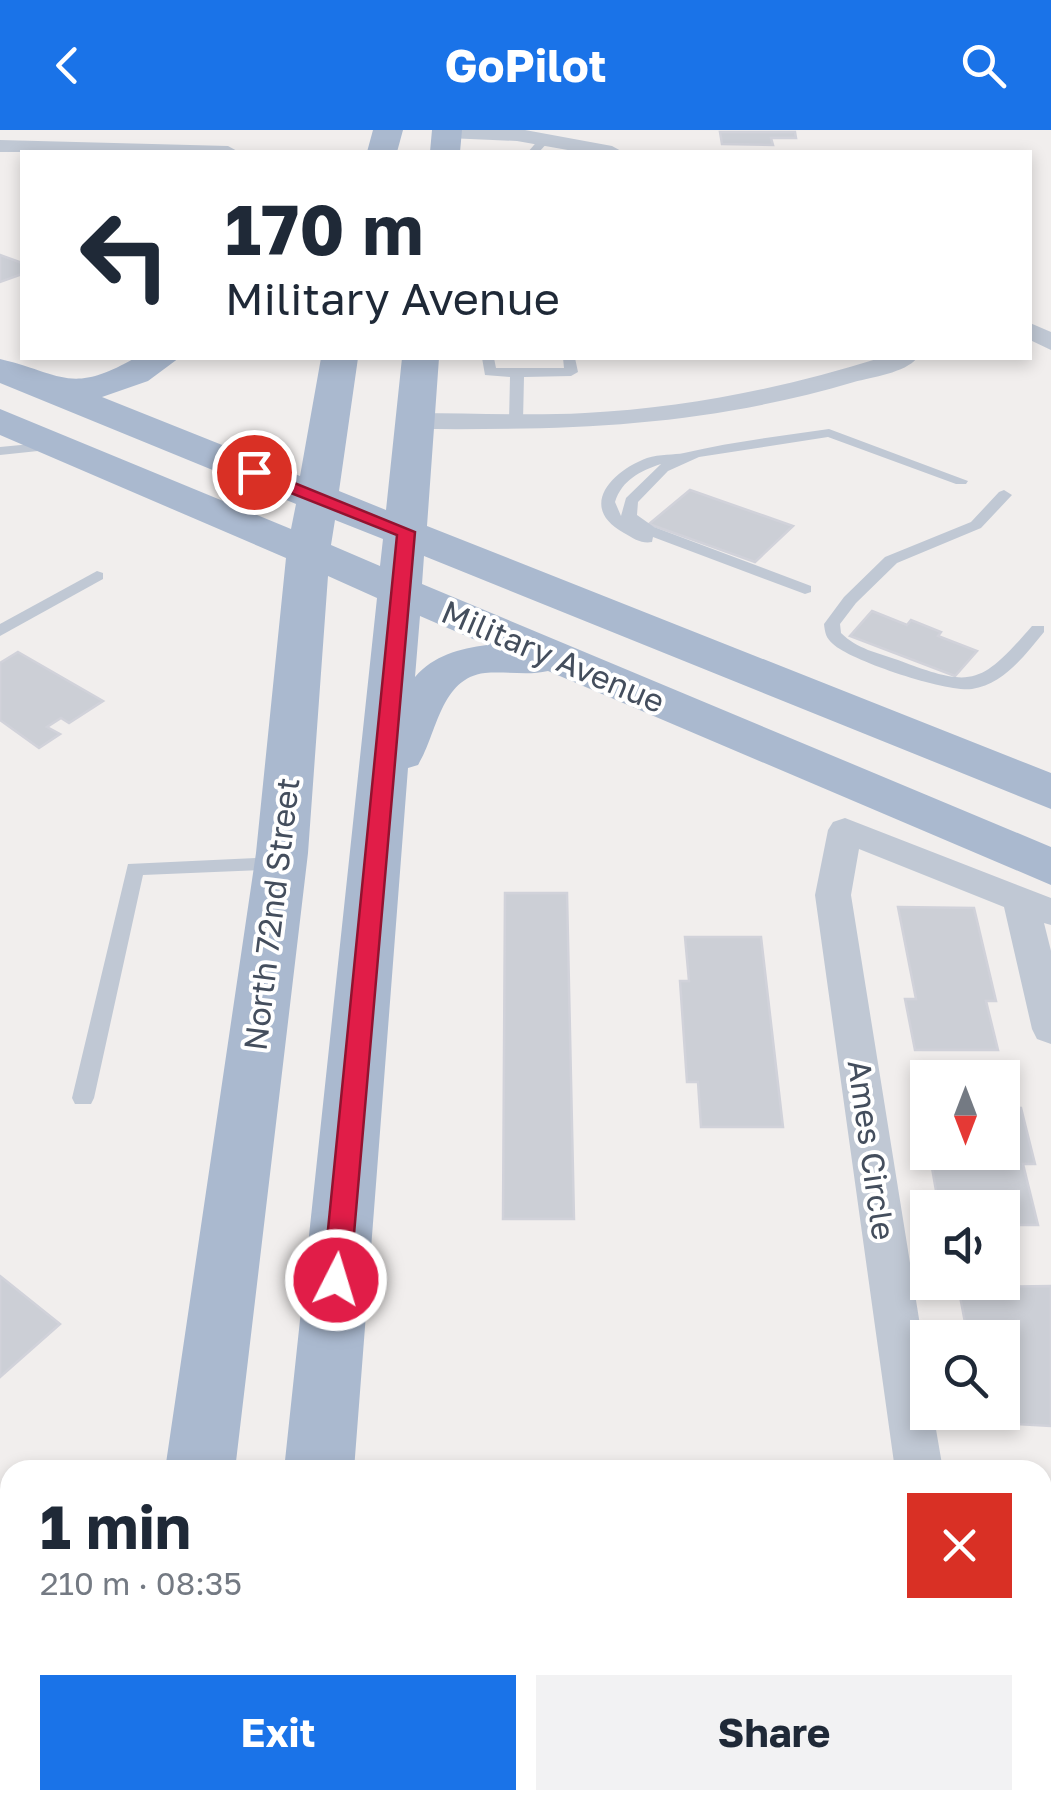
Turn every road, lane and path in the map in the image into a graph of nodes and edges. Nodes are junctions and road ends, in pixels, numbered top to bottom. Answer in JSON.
{"nodes":[{"id":1,"x":446,"y":138,"type":"edge"},
{"id":2,"x":0,"y":146,"type":"edge"},
{"id":3,"x":538,"y":146,"type":"edge"},
{"id":4,"x":152,"y":150,"type":"edge"},
{"id":5,"x":587,"y":150,"type":"edge"},
{"id":6,"x":1034,"y":318,"type":"edge"},
{"id":7,"x":1051,"y":342,"type":"edge"},
{"id":8,"x":157,"y":360,"type":"edge"},
{"id":9,"x":340,"y":360,"type":"edge"},
{"id":10,"x":421,"y":360,"type":"edge"},
{"id":11,"x":488,"y":360,"type":"edge"},
{"id":12,"x":569,"y":360,"type":"edge"},
{"id":13,"x":897,"y":360,"type":"edge"},
{"id":14,"x":0,"y":370,"type":"edge"},
{"id":15,"x":517,"y":373,"type":"junction"},
{"id":16,"x":54,"y":391,"type":"junction"},
{"id":17,"x":0,"y":421,"type":"edge"},
{"id":18,"x":416,"y":421,"type":"junction"},
{"id":19,"x":516,"y":422,"type":"junction"},
{"id":20,"x":58,"y":446,"type":"junction"},
{"id":21,"x":0,"y":451,"type":"edge"},
{"id":22,"x":695,"y":454,"type":"junction"},
{"id":23,"x":962,"y":481,"type":"dead end"},
{"id":24,"x":1004,"y":495,"type":"dead end"},
{"id":25,"x":317,"y":498,"type":"junction"},
{"id":26,"x":406,"y":532,"type":"junction"},
{"id":27,"x":308,"y":555,"type":"junction"},
{"id":28,"x":97,"y":576,"type":"dead end"},
{"id":29,"x":805,"y":588,"type":"dead end"},
{"id":30,"x":400,"y":592,"type":"junction"},
{"id":31,"x":788,"y":593,"type":"dead end"},
{"id":32,"x":1038,"y":629,"type":"dead end"},
{"id":33,"x":0,"y":631,"type":"edge"},
{"id":34,"x":561,"y":660,"type":"junction"},
{"id":35,"x":1051,"y":792,"type":"edge"},
{"id":36,"x":378,"y":818,"type":"junction"},
{"id":37,"x":280,"y":864,"type":"junction"},
{"id":38,"x":1041,"y":893,"type":"edge"},
{"id":39,"x":1051,"y":1028,"type":"edge"},
{"id":40,"x":84,"y":1098,"type":"dead end"},
{"id":41,"x":201,"y":1460,"type":"edge"},
{"id":42,"x":320,"y":1460,"type":"edge"},
{"id":43,"x":917,"y":1460,"type":"edge"}],
"edges":[{"from":1,"to":3,"type":"street"},
{"from":2,"to":4,"type":"street"},
{"from":3,"to":5,"type":"street"},
{"from":6,"to":7,"type":"street"},
{"from":8,"to":16,"type":"main road"},
{"from":9,"to":25,"type":"main road","name":"North 72nd Street"},
{"from":10,"to":18,"type":"main road"},
{"from":11,"to":15,"type":"lane"},
{"from":12,"to":15,"type":"lane"},
{"from":13,"to":19,"type":"street"},
{"from":14,"to":16,"type":"main road","name":"Military Avenue"},
{"from":15,"to":19,"type":"lane"},
{"from":16,"to":25,"type":"main road","name":"Military Avenue"},
{"from":17,"to":20,"type":"main road","name":"Military Avenue"},
{"from":18,"to":19,"type":"street"},
{"from":18,"to":26,"type":"main road"},
{"from":20,"to":21,"type":"lane"},
{"from":20,"to":27,"type":"main road","name":"Military Avenue"},
{"from":22,"to":23,"type":"lane"},
{"from":22,"to":29,"type":"lane"},
{"from":22,"to":31,"type":"lane"},
{"from":24,"to":32,"type":"lane"},
{"from":25,"to":26,"type":"main road","name":"Military Avenue"},
{"from":25,"to":27,"type":"main road","name":"North 72nd Street"},
{"from":26,"to":30,"type":"main road"},
{"from":26,"to":35,"type":"main road","name":"Military Avenue"},
{"from":27,"to":30,"type":"main road","name":"Military Avenue"},
{"from":27,"to":37,"type":"main road","name":"North 72nd Street"},
{"from":28,"to":33,"type":"lane"},
{"from":30,"to":34,"type":"main road","name":"Military Avenue"},
{"from":30,"to":36,"type":"main road"},
{"from":34,"to":36,"type":"main road"},
{"from":34,"to":38,"type":"main road","name":"Military Avenue"},
{"from":36,"to":42,"type":"main road"},
{"from":37,"to":40,"type":"lane"},
{"from":37,"to":41,"type":"main road","name":"North 72nd Street"},
{"from":38,"to":39,"type":"street"},
{"from":38,"to":43,"type":"street","name":"Ames Circle"}]}
